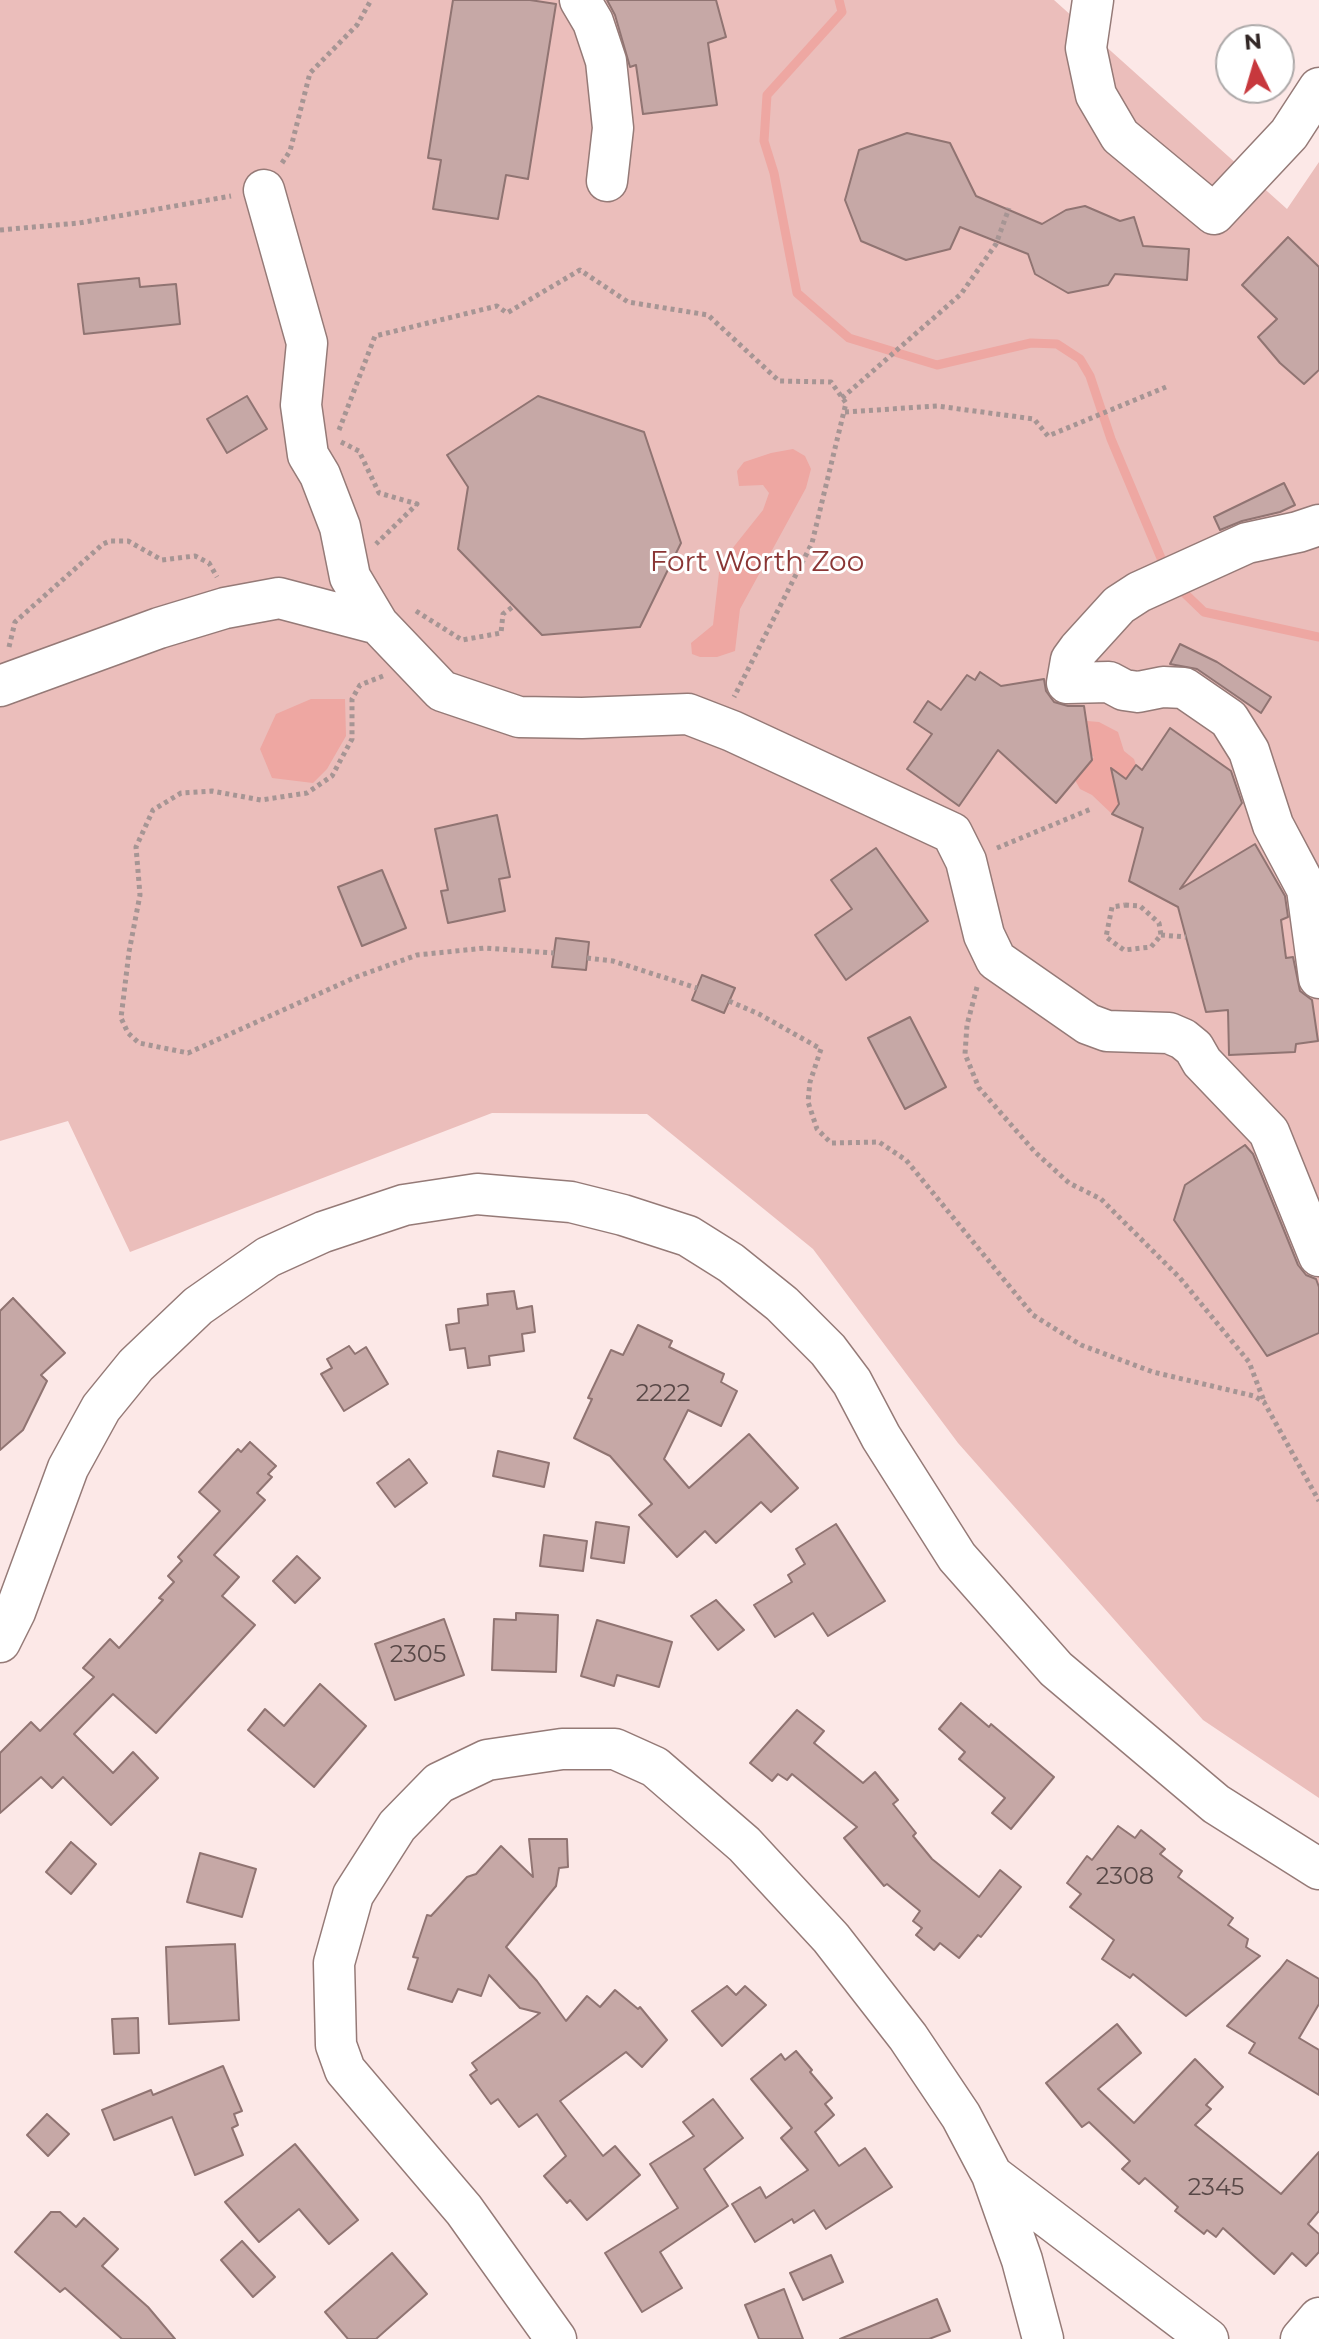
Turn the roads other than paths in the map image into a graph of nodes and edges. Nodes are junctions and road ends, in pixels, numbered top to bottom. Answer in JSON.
{"nodes":[{"id":1,"x":580,"y":0,"type":"edge"},
{"id":2,"x":1093,"y":0,"type":"edge"},
{"id":3,"x":1319,"y":88,"type":"edge"},
{"id":4,"x":607,"y":181,"type":"dead end"},
{"id":5,"x":264,"y":190,"type":"road end"},
{"id":6,"x":1319,"y":525,"type":"edge"},
{"id":7,"x":392,"y":614,"type":"junction"},
{"id":8,"x":4,"y":669,"type":"edge"},
{"id":9,"x":1319,"y":978,"type":"edge"},
{"id":10,"x":1306,"y":1182,"type":"edge"},
{"id":11,"x":1319,"y":1256,"type":"edge"},
{"id":12,"x":0,"y":1642,"type":"edge"},
{"id":13,"x":1319,"y":1869,"type":"edge"},
{"id":14,"x":992,"y":2175,"type":"junction"},
{"id":15,"x":1319,"y":2318,"type":"edge"},
{"id":16,"x":556,"y":2339,"type":"edge"},
{"id":17,"x":1043,"y":2339,"type":"edge"},
{"id":18,"x":1208,"y":2339,"type":"edge"},
{"id":19,"x":1301,"y":2339,"type":"edge"}],
"edges":[{"from":1,"to":4,"type":"street"},
{"from":2,"to":3,"type":"street"},
{"from":5,"to":7,"type":"street"},
{"from":6,"to":9,"type":"street"},
{"from":7,"to":8,"type":"street"},
{"from":7,"to":10,"type":"street"},
{"from":10,"to":11,"type":"street"},
{"from":12,"to":13,"type":"street"},
{"from":14,"to":16,"type":"street"},
{"from":14,"to":17,"type":"street"},
{"from":14,"to":18,"type":"street"},
{"from":15,"to":19,"type":"street"}]}
